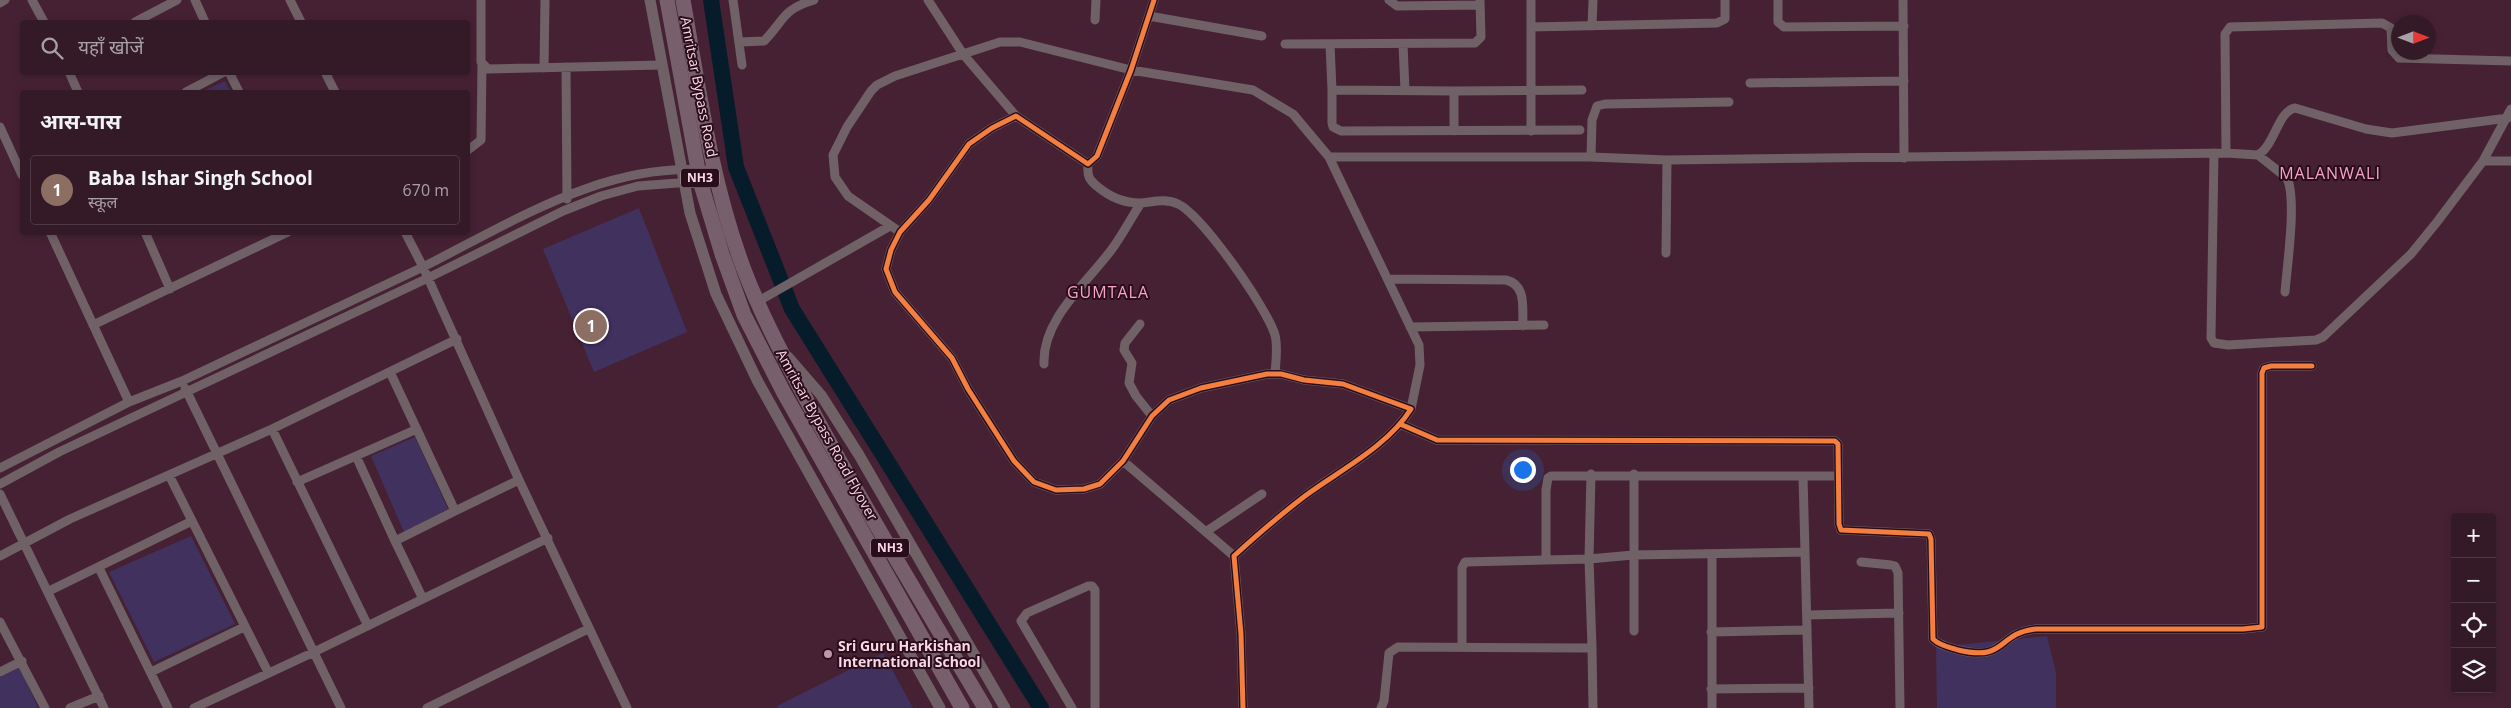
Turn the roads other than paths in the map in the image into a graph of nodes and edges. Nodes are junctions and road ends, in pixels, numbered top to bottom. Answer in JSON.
{"nodes":[{"id":1,"x":5,"y":0,"type":"edge"},
{"id":2,"x":32,"y":0,"type":"edge"},
{"id":3,"x":177,"y":0,"type":"edge"},
{"id":4,"x":195,"y":0,"type":"edge"},
{"id":5,"x":290,"y":0,"type":"edge"},
{"id":6,"x":481,"y":0,"type":"edge"},
{"id":7,"x":545,"y":0,"type":"edge"},
{"id":8,"x":650,"y":0,"type":"edge"},
{"id":9,"x":666,"y":0,"type":"edge"},
{"id":10,"x":683,"y":0,"type":"edge"},
{"id":11,"x":733,"y":0,"type":"edge"},
{"id":12,"x":814,"y":0,"type":"edge"},
{"id":13,"x":928,"y":0,"type":"edge"},
{"id":14,"x":1096,"y":0,"type":"edge"},
{"id":15,"x":1154,"y":0,"type":"edge"},
{"id":16,"x":1389,"y":0,"type":"edge"},
{"id":17,"x":1531,"y":0,"type":"edge"},
{"id":18,"x":1593,"y":0,"type":"edge"},
{"id":19,"x":1725,"y":0,"type":"edge"},
{"id":20,"x":1778,"y":0,"type":"edge"},
{"id":21,"x":1903,"y":0,"type":"edge"},
{"id":22,"x":1480,"y":2,"type":"edge"},
{"id":23,"x":0,"y":3,"type":"edge"},
{"id":24,"x":1149,"y":16,"type":"junction"},
{"id":25,"x":43,"y":20,"type":"edge"},
{"id":26,"x":139,"y":20,"type":"edge"},
{"id":27,"x":204,"y":20,"type":"edge"},
{"id":28,"x":300,"y":20,"type":"edge"},
{"id":29,"x":1095,"y":20,"type":"dead end"},
{"id":30,"x":1592,"y":26,"type":"junction"},
{"id":31,"x":1904,"y":26,"type":"junction"},
{"id":32,"x":1531,"y":27,"type":"junction"},
{"id":33,"x":1262,"y":36,"type":"dead end"},
{"id":34,"x":740,"y":42,"type":"junction"},
{"id":35,"x":1286,"y":44,"type":"dead end"},
{"id":36,"x":1330,"y":44,"type":"junction"},
{"id":37,"x":1404,"y":44,"type":"junction"},
{"id":38,"x":963,"y":54,"type":"junction"},
{"id":39,"x":2511,"y":61,"type":"edge"},
{"id":40,"x":482,"y":65,"type":"junction"},
{"id":41,"x":661,"y":65,"type":"junction"},
{"id":42,"x":742,"y":65,"type":"dead end"},
{"id":43,"x":566,"y":67,"type":"junction"},
{"id":44,"x":544,"y":68,"type":"junction"},
{"id":45,"x":1131,"y":70,"type":"junction"},
{"id":46,"x":70,"y":75,"type":"edge"},
{"id":47,"x":218,"y":75,"type":"edge"},
{"id":48,"x":230,"y":75,"type":"edge"},
{"id":49,"x":326,"y":75,"type":"edge"},
{"id":50,"x":1904,"y":81,"type":"junction"},
{"id":51,"x":1750,"y":83,"type":"dead end"},
{"id":52,"x":77,"y":90,"type":"edge"},
{"id":53,"x":190,"y":90,"type":"edge"},
{"id":54,"x":238,"y":90,"type":"edge"},
{"id":55,"x":334,"y":90,"type":"edge"},
{"id":56,"x":1332,"y":90,"type":"junction"},
{"id":57,"x":1405,"y":90,"type":"junction"},
{"id":58,"x":1531,"y":90,"type":"junction"},
{"id":59,"x":1582,"y":90,"type":"dead end"},
{"id":60,"x":1454,"y":91,"type":"junction"},
{"id":61,"x":1730,"y":102,"type":"dead end"},
{"id":62,"x":2509,"y":114,"type":"edge"},
{"id":63,"x":1016,"y":116,"type":"junction"},
{"id":64,"x":0,"y":127,"type":"edge"},
{"id":65,"x":1580,"y":130,"type":"dead end"},
{"id":66,"x":1454,"y":131,"type":"junction"},
{"id":67,"x":1531,"y":131,"type":"junction"},
{"id":68,"x":470,"y":148,"type":"edge"},
{"id":69,"x":2214,"y":153,"type":"junction"},
{"id":70,"x":2226,"y":153,"type":"junction"},
{"id":71,"x":2258,"y":155,"type":"junction"},
{"id":72,"x":1329,"y":157,"type":"junction"},
{"id":73,"x":1591,"y":157,"type":"junction"},
{"id":74,"x":1904,"y":158,"type":"junction"},
{"id":75,"x":1667,"y":160,"type":"junction"},
{"id":76,"x":2483,"y":161,"type":"junction"},
{"id":77,"x":2511,"y":161,"type":"edge"},
{"id":78,"x":1088,"y":164,"type":"junction"},
{"id":79,"x":681,"y":168,"type":"junction"},
{"id":80,"x":20,"y":171,"type":"edge"},
{"id":81,"x":699,"y":175,"type":"junction"},
{"id":82,"x":716,"y":175,"type":"junction"},
{"id":83,"x":684,"y":183,"type":"junction"},
{"id":84,"x":566,"y":196,"type":"junction"},
{"id":85,"x":1141,"y":203,"type":"junction"},
{"id":86,"x":568,"y":209,"type":"junction"},
{"id":87,"x":890,"y":226,"type":"junction"},
{"id":88,"x":900,"y":232,"type":"junction"},
{"id":89,"x":51,"y":235,"type":"edge"},
{"id":90,"x":146,"y":235,"type":"edge"},
{"id":91,"x":282,"y":235,"type":"edge"},
{"id":92,"x":406,"y":235,"type":"edge"},
{"id":93,"x":1666,"y":253,"type":"dead end"},
{"id":94,"x":422,"y":267,"type":"junction"},
{"id":95,"x":428,"y":278,"type":"junction"},
{"id":96,"x":1388,"y":279,"type":"junction"},
{"id":97,"x":170,"y":289,"type":"junction"},
{"id":98,"x":2285,"y":292,"type":"dead end"},
{"id":99,"x":757,"y":302,"type":"junction"},
{"id":100,"x":1140,"y":324,"type":"dead end"},
{"id":101,"x":93,"y":325,"type":"junction"},
{"id":102,"x":1544,"y":325,"type":"dead end"},
{"id":103,"x":1523,"y":326,"type":"junction"},
{"id":104,"x":1410,"y":327,"type":"junction"},
{"id":105,"x":457,"y":339,"type":"junction"},
{"id":106,"x":776,"y":343,"type":"junction"},
{"id":107,"x":760,"y":349,"type":"joint"},
{"id":108,"x":1044,"y":364,"type":"dead end"},
{"id":109,"x":2312,"y":366,"type":"dead end"},
{"id":110,"x":390,"y":372,"type":"junction"},
{"id":111,"x":1275,"y":373,"type":"junction"},
{"id":112,"x":182,"y":381,"type":"junction"},
{"id":113,"x":187,"y":392,"type":"junction"},
{"id":114,"x":130,"y":402,"type":"junction"},
{"id":115,"x":1411,"y":409,"type":"junction"},
{"id":116,"x":1152,"y":416,"type":"junction"},
{"id":117,"x":1400,"y":424,"type":"junction"},
{"id":118,"x":272,"y":428,"type":"junction"},
{"id":119,"x":417,"y":429,"type":"junction"},
{"id":120,"x":216,"y":453,"type":"junction"},
{"id":121,"x":356,"y":456,"type":"junction"},
{"id":122,"x":1123,"y":461,"type":"junction"},
{"id":123,"x":0,"y":468,"type":"edge"},
{"id":124,"x":169,"y":474,"type":"junction"},
{"id":125,"x":1591,"y":474,"type":"junction"},
{"id":126,"x":1634,"y":474,"type":"junction"},
{"id":127,"x":1803,"y":476,"type":"junction"},
{"id":128,"x":1833,"y":476,"type":"dead end"},
{"id":129,"x":519,"y":480,"type":"junction"},
{"id":130,"x":297,"y":482,"type":"junction"},
{"id":131,"x":0,"y":484,"type":"edge"},
{"id":132,"x":0,"y":494,"type":"edge"},
{"id":133,"x":1262,"y":494,"type":"dead end"},
{"id":134,"x":455,"y":511,"type":"junction"},
{"id":135,"x":192,"y":521,"type":"junction"},
{"id":136,"x":1207,"y":531,"type":"junction"},
{"id":137,"x":548,"y":538,"type":"junction"},
{"id":138,"x":395,"y":541,"type":"junction"},
{"id":139,"x":24,"y":544,"type":"junction"},
{"id":140,"x":1805,"y":552,"type":"junction"},
{"id":141,"x":1712,"y":554,"type":"junction"},
{"id":142,"x":1633,"y":555,"type":"junction"},
{"id":143,"x":0,"y":556,"type":"edge"},
{"id":144,"x":1234,"y":556,"type":"junction"},
{"id":145,"x":1546,"y":559,"type":"junction"},
{"id":146,"x":1589,"y":559,"type":"junction"},
{"id":147,"x":1861,"y":562,"type":"dead end"},
{"id":148,"x":98,"y":568,"type":"junction"},
{"id":149,"x":48,"y":592,"type":"junction"},
{"id":150,"x":424,"y":600,"type":"junction"},
{"id":151,"x":1899,"y":613,"type":"junction"},
{"id":152,"x":1807,"y":615,"type":"junction"},
{"id":153,"x":0,"y":622,"type":"edge"},
{"id":154,"x":368,"y":626,"type":"junction"},
{"id":155,"x":244,"y":627,"type":"junction"},
{"id":156,"x":588,"y":629,"type":"junction"},
{"id":157,"x":1807,"y":630,"type":"junction"},
{"id":158,"x":1634,"y":631,"type":"dead end"},
{"id":159,"x":1712,"y":632,"type":"junction"},
{"id":160,"x":1462,"y":646,"type":"junction"},
{"id":161,"x":1592,"y":648,"type":"junction"},
{"id":162,"x":314,"y":652,"type":"junction"},
{"id":163,"x":22,"y":661,"type":"junction"},
{"id":164,"x":0,"y":672,"type":"edge"},
{"id":165,"x":150,"y":672,"type":"junction"},
{"id":166,"x":268,"y":672,"type":"junction"},
{"id":167,"x":1808,"y":688,"type":"junction"},
{"id":168,"x":1712,"y":689,"type":"junction"},
{"id":169,"x":98,"y":696,"type":"junction"},
{"id":170,"x":46,"y":708,"type":"edge"},
{"id":171,"x":70,"y":708,"type":"edge"},
{"id":172,"x":104,"y":708,"type":"edge"},
{"id":173,"x":168,"y":708,"type":"edge"},
{"id":174,"x":194,"y":708,"type":"edge"},
{"id":175,"x":341,"y":708,"type":"edge"},
{"id":176,"x":427,"y":708,"type":"edge"},
{"id":177,"x":626,"y":708,"type":"edge"},
{"id":178,"x":940,"y":708,"type":"edge"},
{"id":179,"x":962,"y":708,"type":"edge"},
{"id":180,"x":985,"y":708,"type":"edge"},
{"id":181,"x":1005,"y":708,"type":"edge"},
{"id":182,"x":1072,"y":708,"type":"edge"},
{"id":183,"x":1096,"y":708,"type":"edge"},
{"id":184,"x":1243,"y":708,"type":"edge"},
{"id":185,"x":1381,"y":708,"type":"edge"},
{"id":186,"x":1593,"y":708,"type":"edge"},
{"id":187,"x":1712,"y":708,"type":"edge"},
{"id":188,"x":1809,"y":708,"type":"edge"},
{"id":189,"x":1900,"y":708,"type":"edge"}],
"edges":[{"from":1,"to":23,"type":"street"},
{"from":2,"to":25,"type":"street"},
{"from":3,"to":26,"type":"street"},
{"from":4,"to":27,"type":"street"},
{"from":5,"to":28,"type":"street"},
{"from":6,"to":40,"type":"street"},
{"from":7,"to":44,"type":"street"},
{"from":8,"to":41,"type":"street"},
{"from":9,"to":81,"type":"highway","name":"Amritsar Bypass Road","number":"NH3"},
{"from":10,"to":82,"type":"highway","name":"Amritsar Bypass Road","number":"NH3"},
{"from":11,"to":34,"type":"street"},
{"from":12,"to":34,"type":"street"},
{"from":13,"to":38,"type":"street"},
{"from":14,"to":29,"type":"street"},
{"from":15,"to":24,"type":"street"},
{"from":16,"to":22,"type":"street"},
{"from":17,"to":32,"type":"street"},
{"from":18,"to":30,"type":"street"},
{"from":19,"to":30,"type":"street"},
{"from":20,"to":31,"type":"street"},
{"from":21,"to":31,"type":"street"},
{"from":22,"to":37,"type":"street"},
{"from":24,"to":33,"type":"street"},
{"from":24,"to":45,"type":"street"},
{"from":30,"to":32,"type":"street"},
{"from":31,"to":50,"type":"street"},
{"from":32,"to":58,"type":"street"},
{"from":34,"to":42,"type":"street"},
{"from":35,"to":36,"type":"street"},
{"from":36,"to":37,"type":"street"},
{"from":36,"to":56,"type":"street"},
{"from":37,"to":57,"type":"street"},
{"from":38,"to":45,"type":"street"},
{"from":38,"to":63,"type":"street"},
{"from":38,"to":87,"type":"street"},
{"from":39,"to":70,"type":"street"},
{"from":40,"to":44,"type":"street"},
{"from":40,"to":68,"type":"street"},
{"from":41,"to":43,"type":"street"},
{"from":41,"to":79,"type":"street"},
{"from":43,"to":44,"type":"street"},
{"from":43,"to":84,"type":"street"},
{"from":45,"to":72,"type":"street"},
{"from":45,"to":78,"type":"street"},
{"from":46,"to":52,"type":"street"},
{"from":47,"to":53,"type":"street"},
{"from":48,"to":54,"type":"street"},
{"from":49,"to":55,"type":"street"},
{"from":50,"to":51,"type":"street"},
{"from":50,"to":74,"type":"street"},
{"from":56,"to":57,"type":"street"},
{"from":56,"to":66,"type":"street"},
{"from":57,"to":60,"type":"street"},
{"from":58,"to":59,"type":"street"},
{"from":58,"to":60,"type":"street"},
{"from":58,"to":67,"type":"street"},
{"from":60,"to":66,"type":"street"},
{"from":61,"to":73,"type":"street"},
{"from":62,"to":71,"type":"street"},
{"from":62,"to":76,"type":"street"},
{"from":63,"to":78,"type":"street"},
{"from":63,"to":88,"type":"street"},
{"from":64,"to":80,"type":"street"},
{"from":65,"to":67,"type":"street"},
{"from":66,"to":67,"type":"street"},
{"from":69,"to":70,"type":"street"},
{"from":69,"to":74,"type":"street"},
{"from":69,"to":76,"type":"street"},
{"from":70,"to":71,"type":"street"},
{"from":71,"to":98,"type":"street"},
{"from":72,"to":73,"type":"street"},
{"from":72,"to":96,"type":"street"},
{"from":73,"to":75,"type":"street"},
{"from":74,"to":75,"type":"street"},
{"from":75,"to":93,"type":"street"},
{"from":76,"to":77,"type":"street"},
{"from":78,"to":85,"type":"street"},
{"from":79,"to":81,"type":"street"},
{"from":79,"to":83,"type":"street"},
{"from":79,"to":84,"type":"street"},
{"from":81,"to":82,"type":"street"},
{"from":81,"to":83,"type":"street"},
{"from":81,"to":107,"type":"highway","name":"Amritsar Bypass Road","number":"NH3"},
{"from":82,"to":99,"type":"highway","name":"Amritsar Bypass Road","number":"NH3"},
{"from":83,"to":86,"type":"street"},
{"from":83,"to":178,"type":"street"},
{"from":84,"to":86,"type":"street"},
{"from":84,"to":94,"type":"street"},
{"from":85,"to":108,"type":"street"},
{"from":85,"to":111,"type":"street"},
{"from":86,"to":95,"type":"street"},
{"from":87,"to":88,"type":"street"},
{"from":87,"to":99,"type":"street"},
{"from":88,"to":122,"type":"street"},
{"from":89,"to":101,"type":"street"},
{"from":90,"to":97,"type":"street"},
{"from":91,"to":97,"type":"street"},
{"from":92,"to":94,"type":"street"},
{"from":94,"to":95,"type":"street"},
{"from":94,"to":112,"type":"street"},
{"from":95,"to":105,"type":"street"},
{"from":95,"to":113,"type":"street"},
{"from":96,"to":103,"type":"street"},
{"from":96,"to":104,"type":"street"},
{"from":97,"to":101,"type":"street"},
{"from":99,"to":106,"type":"highway","name":"Amritsar Bypass Road","number":"NH3"},
{"from":100,"to":116,"type":"street"},
{"from":101,"to":114,"type":"street"},
{"from":102,"to":103,"type":"street"},
{"from":103,"to":104,"type":"street"},
{"from":104,"to":115,"type":"street"},
{"from":105,"to":110,"type":"street"},
{"from":105,"to":129,"type":"street"},
{"from":106,"to":180,"type":"highway","name":"Amritsar Bypass Road Flyover","number":"NH3"},
{"from":106,"to":181,"type":"street"},
{"from":107,"to":179,"type":"highway","name":"Amritsar Bypass Road Flyover","number":"NH3"},
{"from":109,"to":117,"type":"street"},
{"from":110,"to":118,"type":"street"},
{"from":110,"to":119,"type":"street"},
{"from":111,"to":115,"type":"street"},
{"from":111,"to":116,"type":"street"},
{"from":112,"to":113,"type":"street"},
{"from":112,"to":114,"type":"street"},
{"from":113,"to":120,"type":"street"},
{"from":113,"to":131,"type":"street"},
{"from":114,"to":123,"type":"street"},
{"from":115,"to":117,"type":"street"},
{"from":116,"to":122,"type":"street"},
{"from":117,"to":144,"type":"street"},
{"from":118,"to":120,"type":"street"},
{"from":118,"to":130,"type":"street"},
{"from":119,"to":121,"type":"street"},
{"from":119,"to":134,"type":"street"},
{"from":120,"to":124,"type":"street"},
{"from":120,"to":162,"type":"street"},
{"from":121,"to":130,"type":"street"},
{"from":121,"to":138,"type":"street"},
{"from":122,"to":136,"type":"street"},
{"from":124,"to":135,"type":"street"},
{"from":124,"to":139,"type":"street"},
{"from":125,"to":126,"type":"street"},
{"from":125,"to":145,"type":"street"},
{"from":125,"to":146,"type":"street"},
{"from":126,"to":127,"type":"street"},
{"from":126,"to":142,"type":"street"},
{"from":127,"to":128,"type":"street"},
{"from":127,"to":140,"type":"street"},
{"from":129,"to":134,"type":"street"},
{"from":129,"to":137,"type":"street"},
{"from":130,"to":154,"type":"street"},
{"from":132,"to":139,"type":"street"},
{"from":133,"to":136,"type":"street"},
{"from":134,"to":138,"type":"street"},
{"from":135,"to":148,"type":"street"},
{"from":135,"to":155,"type":"street"},
{"from":136,"to":144,"type":"street"},
{"from":137,"to":150,"type":"street"},
{"from":137,"to":156,"type":"street"},
{"from":138,"to":150,"type":"street"},
{"from":139,"to":143,"type":"street"},
{"from":139,"to":149,"type":"street"},
{"from":140,"to":141,"type":"street"},
{"from":140,"to":152,"type":"street"},
{"from":141,"to":142,"type":"street"},
{"from":141,"to":159,"type":"street"},
{"from":142,"to":146,"type":"street"},
{"from":142,"to":158,"type":"street"},
{"from":144,"to":184,"type":"street"},
{"from":145,"to":146,"type":"street"},
{"from":145,"to":160,"type":"street"},
{"from":146,"to":161,"type":"street"},
{"from":147,"to":151,"type":"street"},
{"from":148,"to":149,"type":"street"},
{"from":148,"to":165,"type":"street"},
{"from":149,"to":169,"type":"street"},
{"from":150,"to":154,"type":"street"},
{"from":151,"to":152,"type":"street"},
{"from":151,"to":189,"type":"street"},
{"from":152,"to":157,"type":"street"},
{"from":153,"to":163,"type":"street"},
{"from":154,"to":162,"type":"street"},
{"from":155,"to":165,"type":"street"},
{"from":155,"to":166,"type":"street"},
{"from":156,"to":176,"type":"street"},
{"from":156,"to":177,"type":"street"},
{"from":157,"to":159,"type":"street"},
{"from":157,"to":167,"type":"street"},
{"from":159,"to":168,"type":"street"},
{"from":160,"to":161,"type":"street"},
{"from":160,"to":185,"type":"street"},
{"from":161,"to":186,"type":"street"},
{"from":162,"to":166,"type":"street"},
{"from":162,"to":175,"type":"street"},
{"from":163,"to":164,"type":"street"},
{"from":163,"to":170,"type":"street"},
{"from":165,"to":173,"type":"street"},
{"from":166,"to":174,"type":"street"},
{"from":167,"to":168,"type":"street"},
{"from":167,"to":188,"type":"street"},
{"from":168,"to":187,"type":"street"},
{"from":169,"to":171,"type":"street"},
{"from":169,"to":172,"type":"street"},
{"from":182,"to":183,"type":"street"}]}
